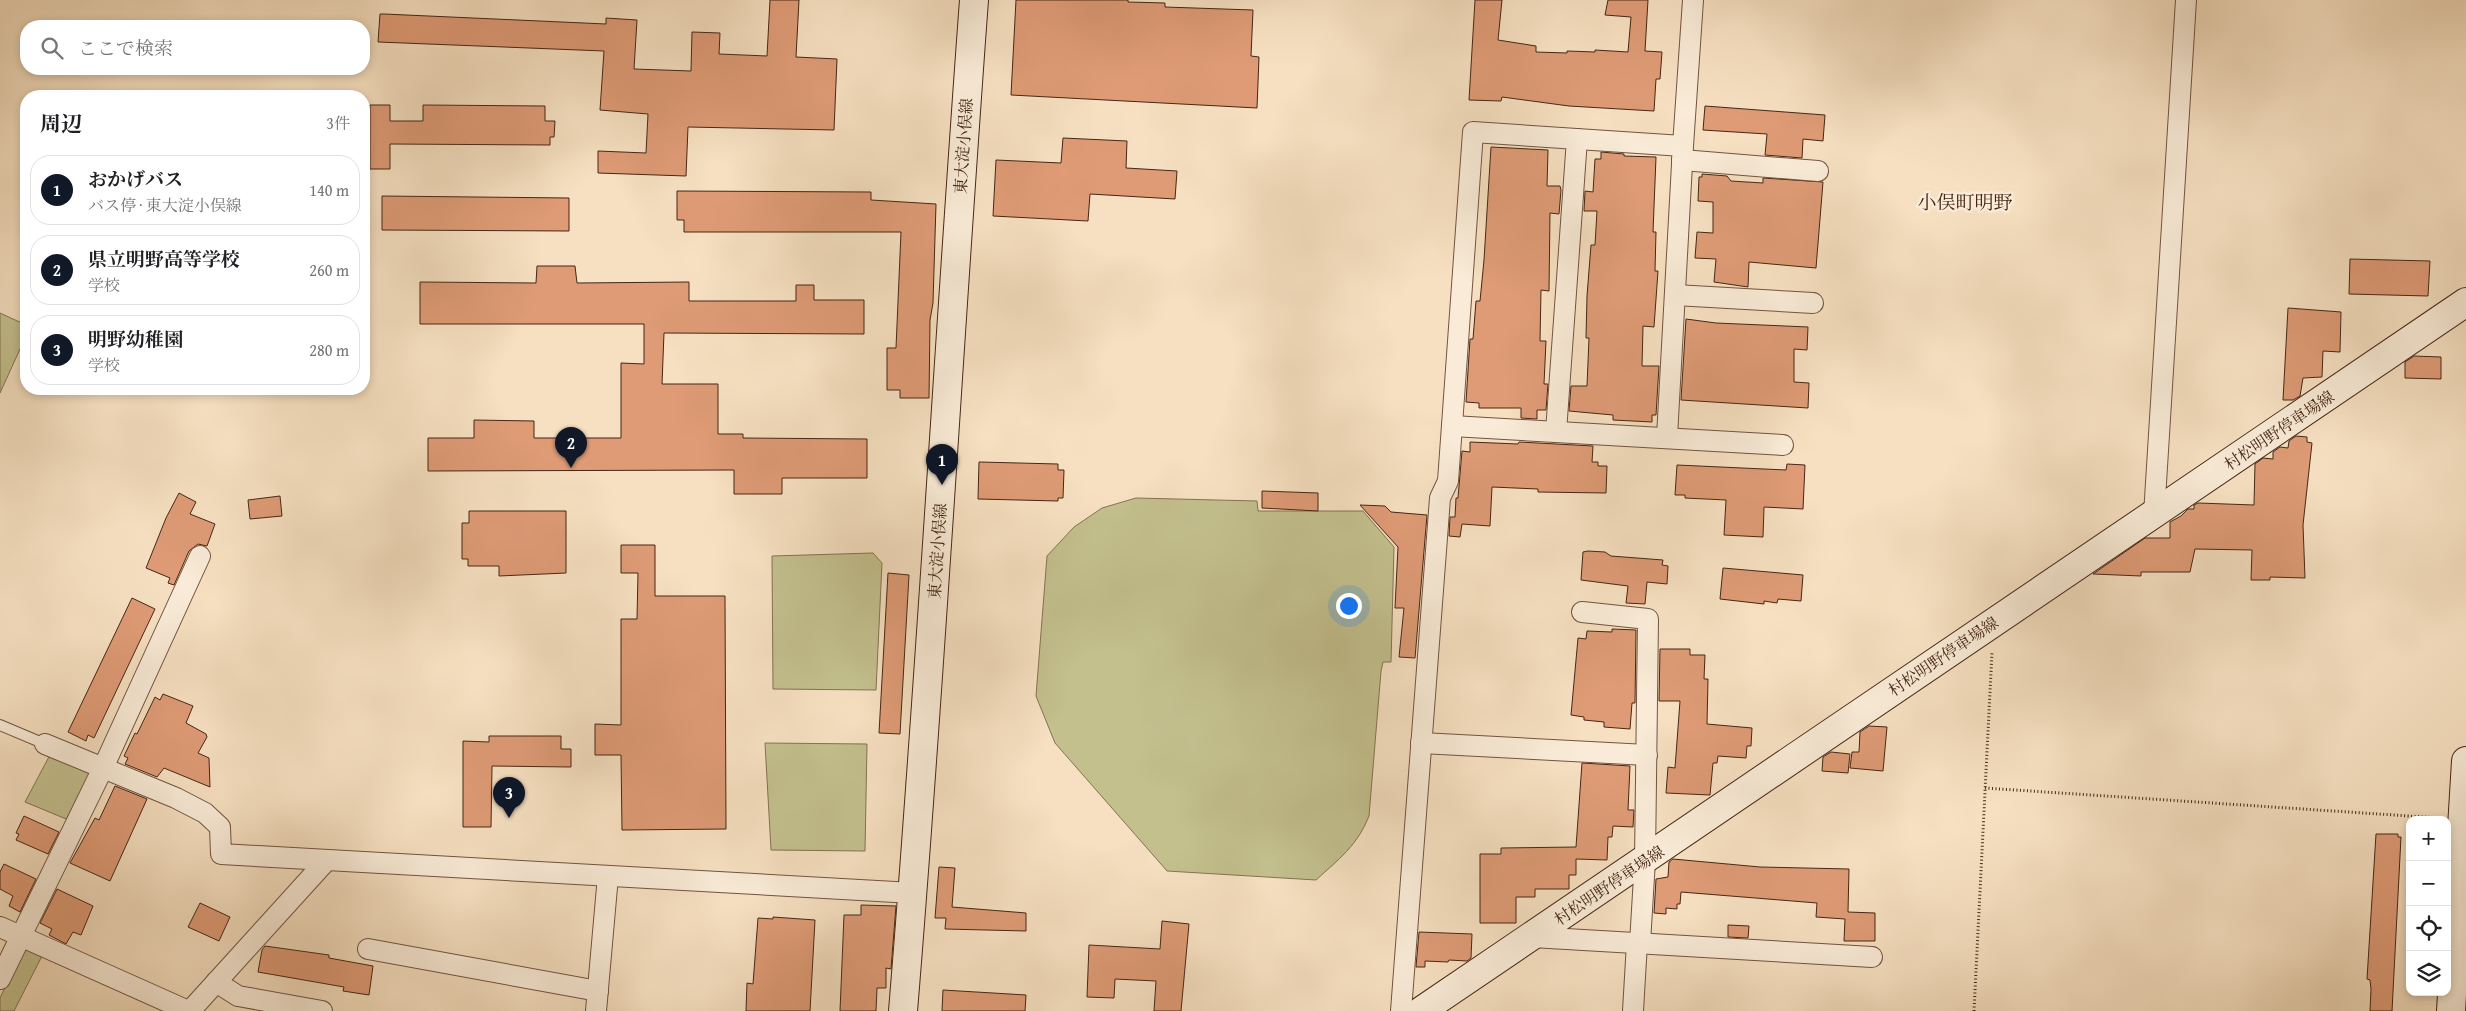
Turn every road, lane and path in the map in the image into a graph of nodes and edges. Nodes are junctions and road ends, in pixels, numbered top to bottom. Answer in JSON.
{"nodes":[{"id":1,"x":974,"y":0,"type":"edge"},
{"id":2,"x":1693,"y":0,"type":"edge"},
{"id":3,"x":2186,"y":0,"type":"edge"},
{"id":4,"x":1577,"y":139,"type":"junction"},
{"id":5,"x":1683,"y":153,"type":"junction"},
{"id":6,"x":1818,"y":171,"type":"dead end"},
{"id":7,"x":1675,"y":295,"type":"junction"},
{"id":8,"x":2466,"y":302,"type":"edge"},
{"id":9,"x":1813,"y":303,"type":"dead end"},
{"id":10,"x":1452,"y":426,"type":"junction"},
{"id":11,"x":1556,"y":432,"type":"junction"},
{"id":12,"x":1667,"y":437,"type":"junction"},
{"id":13,"x":1782,"y":446,"type":"dead end"},
{"id":14,"x":2154,"y":515,"type":"junction"},
{"id":15,"x":200,"y":556,"type":"dead end"},
{"id":16,"x":1582,"y":612,"type":"dead end"},
{"id":17,"x":1993,"y":622,"type":"junction"},
{"id":18,"x":0,"y":725,"type":"edge"},
{"id":19,"x":1421,"y":743,"type":"junction"},
{"id":20,"x":45,"y":744,"type":"joint"},
{"id":21,"x":1647,"y":755,"type":"junction"},
{"id":22,"x":2466,"y":761,"type":"edge"},
{"id":23,"x":103,"y":768,"type":"junction"},
{"id":24,"x":1985,"y":788,"type":"junction"},
{"id":25,"x":2462,"y":819,"type":"junction"},
{"id":26,"x":1646,"y":860,"type":"junction"},
{"id":27,"x":326,"y":861,"type":"junction"},
{"id":28,"x":608,"y":876,"type":"junction"},
{"id":29,"x":913,"y":893,"type":"junction"},
{"id":30,"x":0,"y":927,"type":"edge"},
{"id":31,"x":21,"y":936,"type":"junction"},
{"id":32,"x":1532,"y":936,"type":"junction"},
{"id":33,"x":1638,"y":943,"type":"junction"},
{"id":34,"x":368,"y":949,"type":"dead end"},
{"id":35,"x":1872,"y":957,"type":"dead end"},
{"id":36,"x":0,"y":979,"type":"edge"},
{"id":37,"x":216,"y":982,"type":"junction"},
{"id":38,"x":598,"y":991,"type":"junction"},
{"id":39,"x":189,"y":1011,"type":"edge"},
{"id":40,"x":322,"y":1011,"type":"edge"},
{"id":41,"x":596,"y":1011,"type":"edge"},
{"id":42,"x":903,"y":1011,"type":"edge"},
{"id":43,"x":1401,"y":1011,"type":"edge"},
{"id":44,"x":1421,"y":1011,"type":"edge"},
{"id":45,"x":1633,"y":1011,"type":"edge"},
{"id":46,"x":1974,"y":1011,"type":"edge"},
{"id":47,"x":2451,"y":1011,"type":"edge"}],
"edges":[{"from":1,"to":29,"type":"main road","name":"東大淀小俣線"},
{"from":2,"to":5,"type":"street"},
{"from":3,"to":14,"type":"street"},
{"from":4,"to":5,"type":"street"},
{"from":4,"to":10,"type":"street"},
{"from":4,"to":11,"type":"street"},
{"from":5,"to":6,"type":"street"},
{"from":5,"to":7,"type":"street"},
{"from":7,"to":9,"type":"street"},
{"from":7,"to":12,"type":"street"},
{"from":8,"to":14,"type":"main road","name":"村松明野停車場線"},
{"from":10,"to":11,"type":"street"},
{"from":10,"to":19,"type":"street"},
{"from":11,"to":12,"type":"street"},
{"from":12,"to":13,"type":"street"},
{"from":14,"to":17,"type":"main road","name":"村松明野停車場線"},
{"from":15,"to":23,"type":"street"},
{"from":16,"to":21,"type":"street"},
{"from":17,"to":24,"type":"path"},
{"from":17,"to":26,"type":"main road","name":"村松明野停車場線"},
{"from":18,"to":20,"type":"lane"},
{"from":19,"to":21,"type":"street"},
{"from":19,"to":43,"type":"street"},
{"from":20,"to":23,"type":"street"},
{"from":21,"to":26,"type":"street"},
{"from":22,"to":25,"type":"main road"},
{"from":23,"to":27,"type":"street"},
{"from":23,"to":31,"type":"street"},
{"from":24,"to":25,"type":"path"},
{"from":24,"to":46,"type":"path"},
{"from":25,"to":47,"type":"main road"},
{"from":26,"to":32,"type":"main road","name":"村松明野停車場線"},
{"from":26,"to":33,"type":"street"},
{"from":27,"to":28,"type":"street"},
{"from":27,"to":37,"type":"street"},
{"from":28,"to":29,"type":"street"},
{"from":28,"to":38,"type":"street"},
{"from":29,"to":42,"type":"main road","name":"東大淀小俣線"},
{"from":30,"to":31,"type":"street"},
{"from":31,"to":36,"type":"street"},
{"from":31,"to":39,"type":"street"},
{"from":32,"to":33,"type":"street"},
{"from":32,"to":44,"type":"main road","name":"村松明野停車場線"},
{"from":33,"to":35,"type":"street"},
{"from":33,"to":45,"type":"street"},
{"from":34,"to":38,"type":"street"},
{"from":37,"to":39,"type":"street"},
{"from":37,"to":40,"type":"street"},
{"from":38,"to":41,"type":"street"}]}
